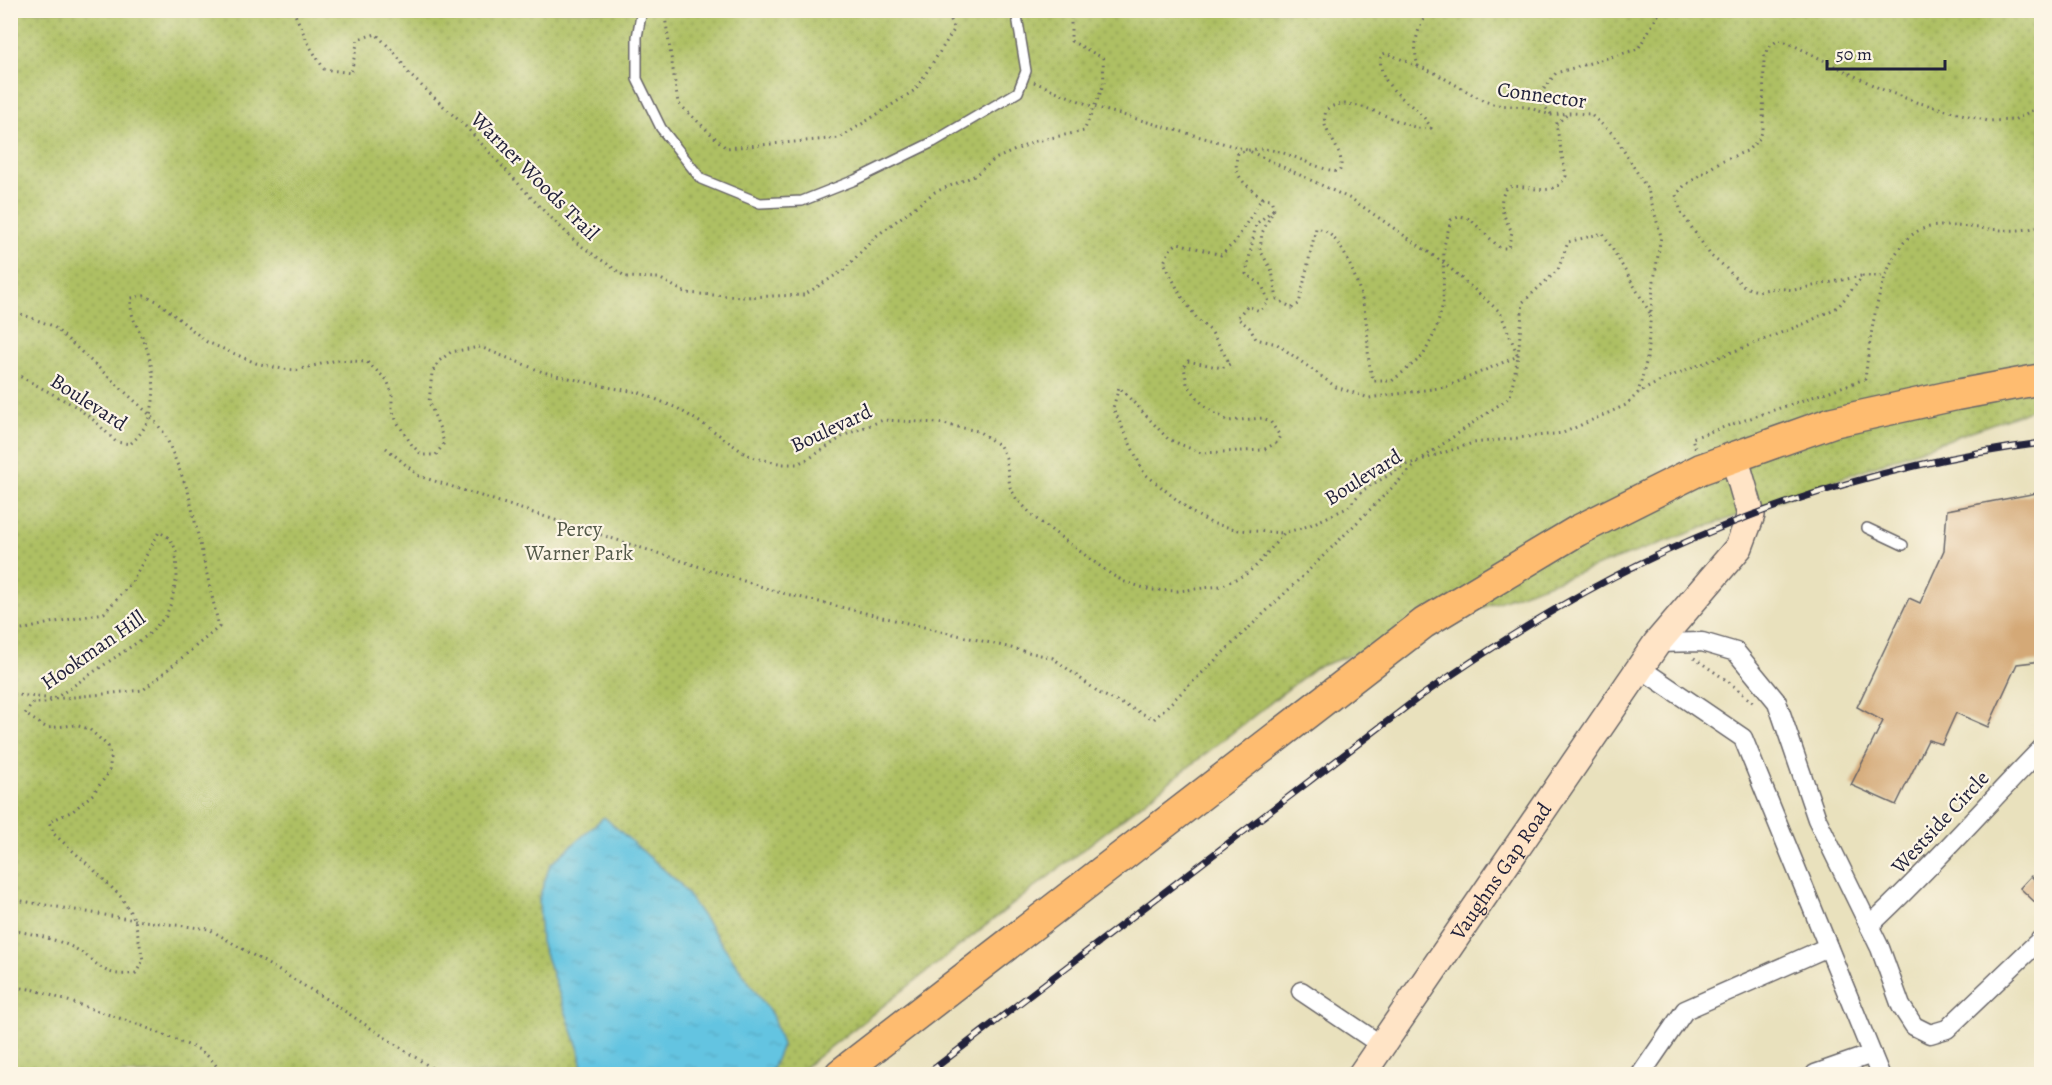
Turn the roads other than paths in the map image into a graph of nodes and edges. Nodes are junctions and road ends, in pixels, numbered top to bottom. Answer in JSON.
{"nodes":[{"id":1,"x":642,"y":10,"type":"edge"},
{"id":2,"x":1016,"y":10,"type":"edge"},
{"id":3,"x":2042,"y":379,"type":"edge"},
{"id":4,"x":1734,"y":456,"type":"junction"},
{"id":5,"x":1868,"y":528,"type":"dead end"},
{"id":6,"x":1903,"y":544,"type":"dead end"},
{"id":7,"x":1657,"y":643,"type":"junction"},
{"id":8,"x":1640,"y":668,"type":"junction"},
{"id":9,"x":2042,"y":748,"type":"edge"},
{"id":10,"x":1869,"y":926,"type":"junction"},
{"id":11,"x":2042,"y":938,"type":"edge"},
{"id":12,"x":1828,"y":947,"type":"junction"},
{"id":13,"x":1301,"y":991,"type":"dead end"},
{"id":14,"x":1381,"y":1045,"type":"junction"},
{"id":15,"x":1872,"y":1054,"type":"junction"},
{"id":16,"x":840,"y":1074,"type":"edge"},
{"id":17,"x":1362,"y":1074,"type":"edge"},
{"id":18,"x":1641,"y":1074,"type":"edge"},
{"id":19,"x":1815,"y":1074,"type":"edge"},
{"id":20,"x":1880,"y":1074,"type":"edge"}],
"edges":[{"from":1,"to":2,"type":"lane"},
{"from":3,"to":4,"type":"main road"},
{"from":4,"to":7,"type":"street","name":"Vaughns Gap Road"},
{"from":4,"to":16,"type":"main road"},
{"from":5,"to":6,"type":"lane"},
{"from":7,"to":8,"type":"street","name":"Vaughns Gap Road"},
{"from":7,"to":10,"type":"street"},
{"from":8,"to":12,"type":"street"},
{"from":8,"to":14,"type":"street","name":"Vaughns Gap Road"},
{"from":9,"to":10,"type":"street","name":"Westside Circle"},
{"from":10,"to":11,"type":"street"},
{"from":12,"to":15,"type":"street"},
{"from":12,"to":18,"type":"street"},
{"from":13,"to":14,"type":"street"},
{"from":14,"to":17,"type":"street","name":"Vaughns Gap Road"},
{"from":15,"to":19,"type":"street"},
{"from":15,"to":20,"type":"street"}]}
